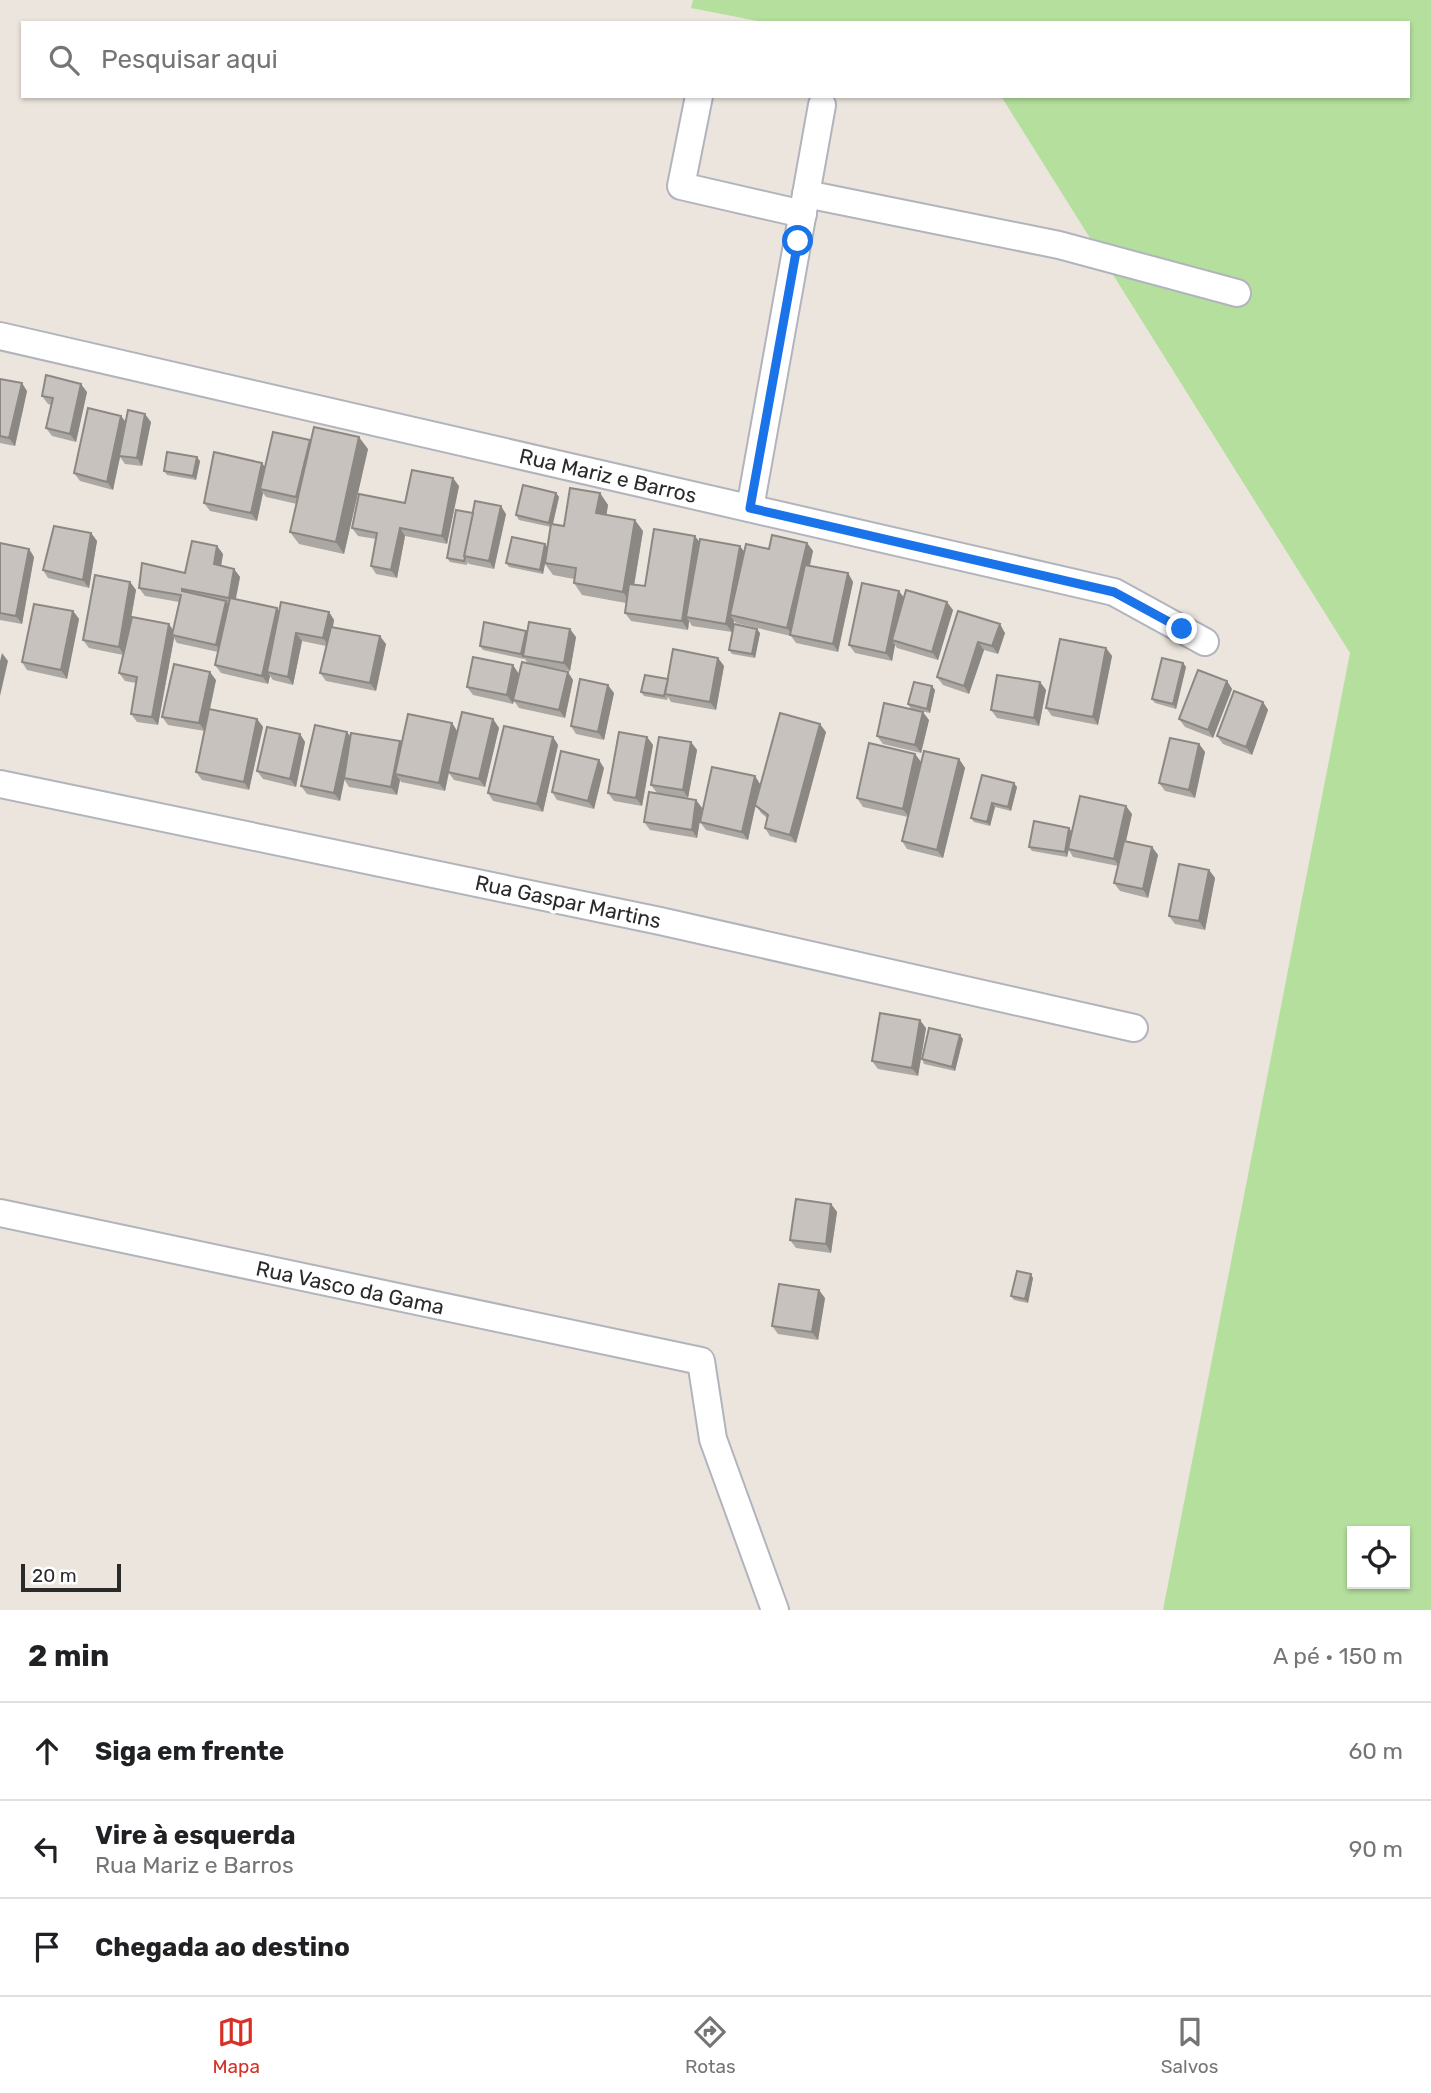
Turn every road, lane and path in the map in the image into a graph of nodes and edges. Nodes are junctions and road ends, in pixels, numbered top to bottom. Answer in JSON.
{"nodes":[{"id":1,"x":699,"y":98,"type":"edge"},
{"id":2,"x":822,"y":105,"type":"dead end"},
{"id":3,"x":804,"y":204,"type":"junction"},
{"id":4,"x":1237,"y":293,"type":"dead end"},
{"id":5,"x":0,"y":336,"type":"edge"},
{"id":6,"x":750,"y":508,"type":"junction"},
{"id":7,"x":1205,"y":642,"type":"dead end"},
{"id":8,"x":0,"y":784,"type":"edge"},
{"id":9,"x":1134,"y":1028,"type":"dead end"},
{"id":10,"x":0,"y":1213,"type":"edge"},
{"id":11,"x":775,"y":1610,"type":"edge"}],
"edges":[{"from":1,"to":3,"type":"street"},
{"from":2,"to":3,"type":"street"},
{"from":3,"to":4,"type":"street"},
{"from":3,"to":6,"type":"street"},
{"from":5,"to":6,"type":"street","name":"Rua Mariz e Barros"},
{"from":6,"to":7,"type":"street","name":"Rua Mariz e Barros"},
{"from":8,"to":9,"type":"street","name":"Rua Gaspar Martins"},
{"from":10,"to":11,"type":"street","name":"Rua Vasco da Gama"}]}
